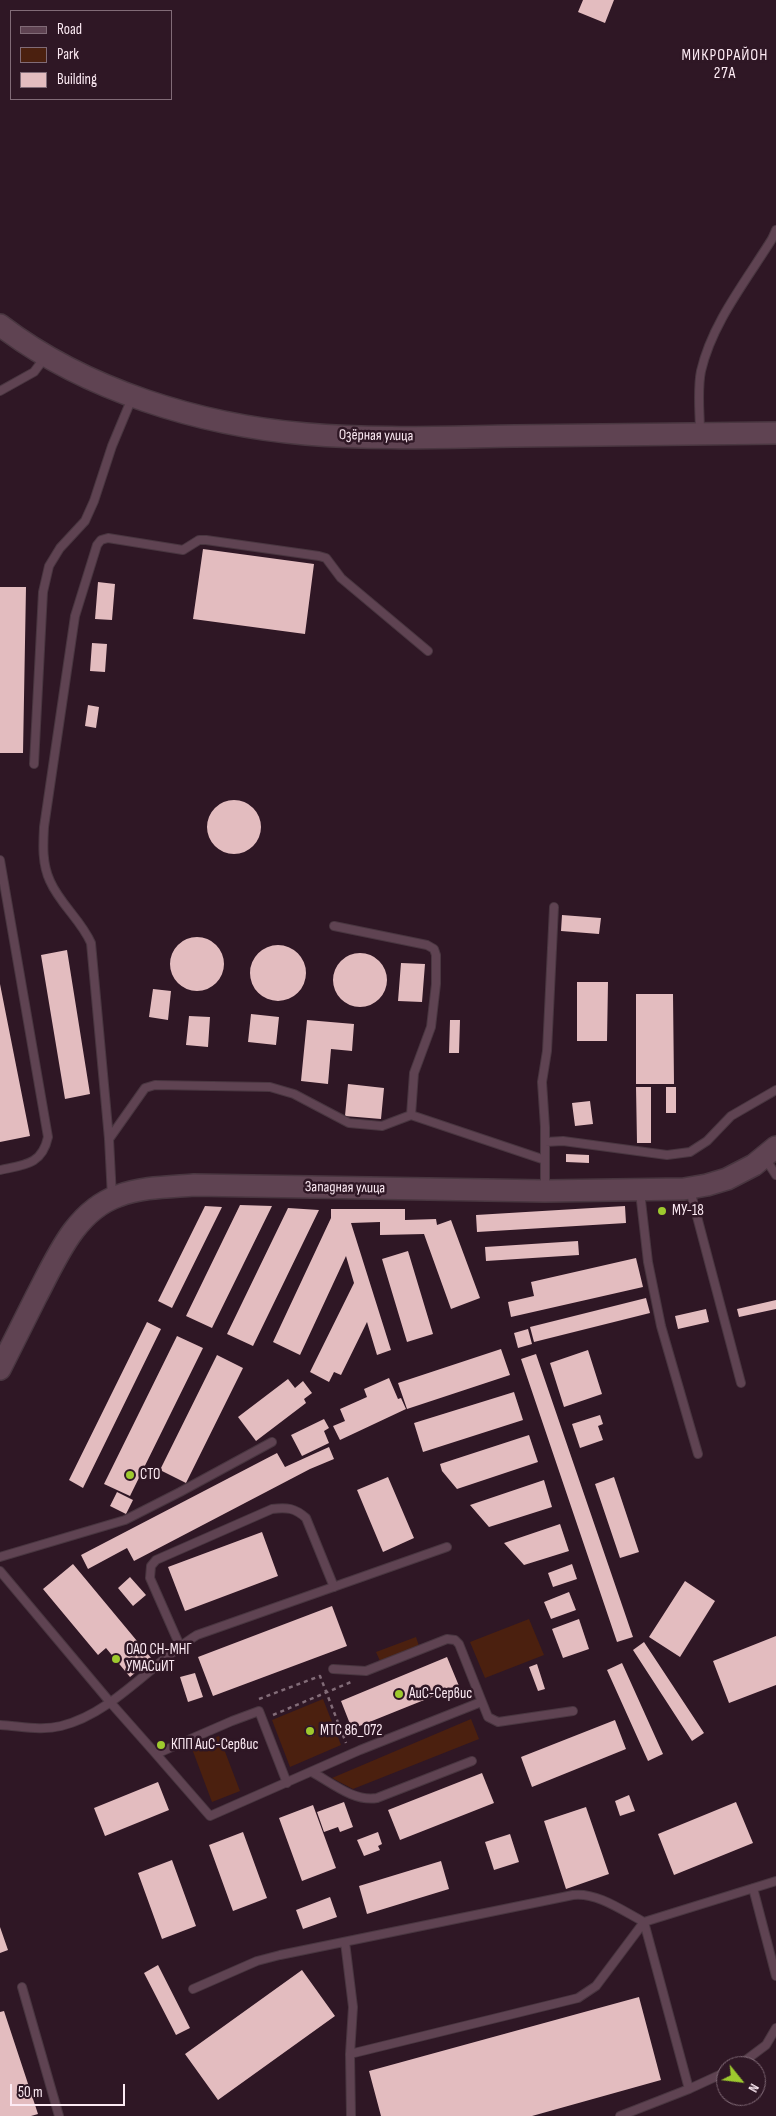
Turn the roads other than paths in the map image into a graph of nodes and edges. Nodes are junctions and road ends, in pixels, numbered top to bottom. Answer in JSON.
{"nodes":[{"id":1,"x":776,"y":230,"type":"edge"},
{"id":2,"x":0,"y":325,"type":"edge"},
{"id":3,"x":46,"y":356,"type":"junction"},
{"id":4,"x":0,"y":391,"type":"edge"},
{"id":5,"x":133,"y":396,"type":"junction"},
{"id":6,"x":776,"y":433,"type":"edge"},
{"id":7,"x":700,"y":434,"type":"junction"},
{"id":8,"x":428,"y":651,"type":"dead end"},
{"id":9,"x":34,"y":764,"type":"dead end"},
{"id":10,"x":0,"y":860,"type":"edge"},
{"id":11,"x":554,"y":907,"type":"dead end"},
{"id":12,"x":334,"y":926,"type":"dead end"},
{"id":13,"x":776,"y":1090,"type":"edge"},
{"id":14,"x":410,"y":1115,"type":"junction"},
{"id":15,"x":109,"y":1139,"type":"junction"},
{"id":16,"x":545,"y":1142,"type":"junction"},
{"id":17,"x":770,"y":1152,"type":"edge"},
{"id":18,"x":545,"y":1160,"type":"junction"},
{"id":19,"x":0,"y":1170,"type":"edge"},
{"id":20,"x":776,"y":1175,"type":"edge"},
{"id":21,"x":690,"y":1188,"type":"junction"},
{"id":22,"x":640,"y":1190,"type":"junction"},
{"id":23,"x":545,"y":1191,"type":"junction"},
{"id":24,"x":112,"y":1199,"type":"junction"},
{"id":25,"x":0,"y":1369,"type":"edge"},
{"id":26,"x":741,"y":1384,"type":"dead end"},
{"id":27,"x":272,"y":1442,"type":"dead end"},
{"id":28,"x":698,"y":1454,"type":"dead end"},
{"id":29,"x":447,"y":1547,"type":"dead end"},
{"id":30,"x":0,"y":1557,"type":"edge"},
{"id":31,"x":0,"y":1571,"type":"edge"},
{"id":32,"x":334,"y":1587,"type":"junction"},
{"id":33,"x":180,"y":1646,"type":"junction"},
{"id":34,"x":333,"y":1669,"type":"dead end"},
{"id":35,"x":110,"y":1702,"type":"junction"},
{"id":36,"x":481,"y":1702,"type":"junction"},
{"id":37,"x":573,"y":1711,"type":"dead end"},
{"id":38,"x":0,"y":1725,"type":"edge"},
{"id":39,"x":156,"y":1754,"type":"junction"},
{"id":40,"x":472,"y":1762,"type":"dead end"},
{"id":41,"x":312,"y":1772,"type":"junction"},
{"id":42,"x":287,"y":1783,"type":"junction"},
{"id":43,"x":776,"y":1880,"type":"edge"},
{"id":44,"x":753,"y":1888,"type":"junction"},
{"id":45,"x":644,"y":1922,"type":"junction"},
{"id":46,"x":345,"y":1942,"type":"junction"},
{"id":47,"x":776,"y":1976,"type":"edge"},
{"id":48,"x":22,"y":1987,"type":"dead end"},
{"id":49,"x":193,"y":1989,"type":"dead end"},
{"id":50,"x":776,"y":2028,"type":"edge"},
{"id":51,"x":350,"y":2054,"type":"junction"},
{"id":52,"x":751,"y":2056,"type":"edge"},
{"id":53,"x":716,"y":2077,"type":"edge"},
{"id":54,"x":689,"y":2089,"type":"junction"},
{"id":55,"x":59,"y":2116,"type":"edge"},
{"id":56,"x":351,"y":2116,"type":"edge"},
{"id":57,"x":620,"y":2116,"type":"edge"}],
"edges":[{"from":1,"to":7,"type":"lane"},
{"from":2,"to":3,"type":"street","name":"Озёрная улица"},
{"from":3,"to":4,"type":"lane"},
{"from":3,"to":5,"type":"street","name":"Озёрная улица"},
{"from":5,"to":7,"type":"street","name":"Озёрная улица"},
{"from":5,"to":9,"type":"lane"},
{"from":6,"to":7,"type":"street","name":"Озёрная улица"},
{"from":8,"to":15,"type":"lane"},
{"from":10,"to":19,"type":"lane"},
{"from":11,"to":16,"type":"lane"},
{"from":12,"to":14,"type":"lane"},
{"from":13,"to":16,"type":"lane"},
{"from":14,"to":15,"type":"lane"},
{"from":14,"to":18,"type":"lane"},
{"from":15,"to":24,"type":"lane"},
{"from":16,"to":18,"type":"lane"},
{"from":17,"to":20,"type":"lane"},
{"from":17,"to":21,"type":"street","name":"Западная улица"},
{"from":18,"to":23,"type":"lane"},
{"from":21,"to":22,"type":"street","name":"Западная улица"},
{"from":21,"to":26,"type":"lane"},
{"from":22,"to":23,"type":"street","name":"Западная улица"},
{"from":22,"to":28,"type":"lane"},
{"from":23,"to":24,"type":"street","name":"Западная улица"},
{"from":24,"to":25,"type":"street","name":"Западная улица"},
{"from":27,"to":30,"type":"lane"},
{"from":29,"to":32,"type":"lane"},
{"from":31,"to":35,"type":"lane"},
{"from":32,"to":33,"type":"lane"},
{"from":32,"to":33,"type":"lane"},
{"from":33,"to":35,"type":"lane"},
{"from":34,"to":36,"type":"lane"},
{"from":35,"to":38,"type":"lane"},
{"from":35,"to":39,"type":"lane"},
{"from":36,"to":37,"type":"lane"},
{"from":36,"to":41,"type":"lane"},
{"from":39,"to":42,"type":"lane"},
{"from":39,"to":42,"type":"lane"},
{"from":40,"to":41,"type":"lane"},
{"from":41,"to":42,"type":"lane"},
{"from":43,"to":44,"type":"lane"},
{"from":44,"to":45,"type":"lane"},
{"from":44,"to":47,"type":"lane"},
{"from":45,"to":46,"type":"lane"},
{"from":45,"to":51,"type":"lane"},
{"from":45,"to":54,"type":"lane"},
{"from":46,"to":49,"type":"lane"},
{"from":46,"to":51,"type":"lane"},
{"from":48,"to":55,"type":"lane"},
{"from":50,"to":52,"type":"lane"},
{"from":51,"to":56,"type":"lane"},
{"from":53,"to":54,"type":"lane"},
{"from":54,"to":57,"type":"lane"}]}
